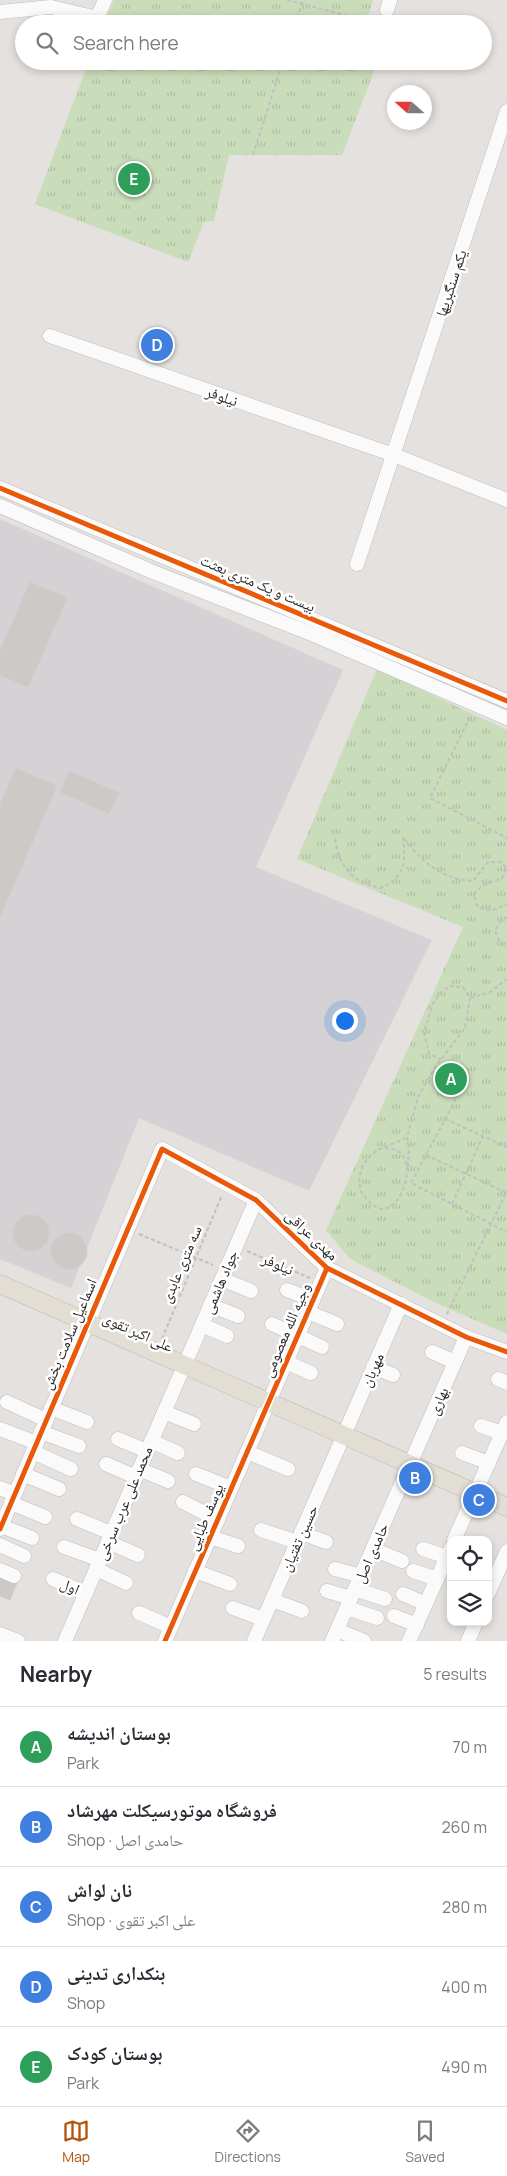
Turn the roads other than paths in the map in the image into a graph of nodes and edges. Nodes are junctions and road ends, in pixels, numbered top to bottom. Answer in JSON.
{"nodes":[{"id":1,"x":105,"y":0,"type":"edge"},
{"id":2,"x":19,"y":4,"type":"edge"},
{"id":3,"x":0,"y":12,"type":"edge"},
{"id":4,"x":85,"y":15,"type":"edge"},
{"id":5,"x":98,"y":15,"type":"edge"},
{"id":6,"x":507,"y":111,"type":"edge"},
{"id":7,"x":50,"y":336,"type":"dead end"},
{"id":8,"x":394,"y":455,"type":"junction"},
{"id":9,"x":0,"y":488,"type":"edge"},
{"id":10,"x":507,"y":500,"type":"edge"},
{"id":11,"x":0,"y":506,"type":"edge"},
{"id":12,"x":357,"y":564,"type":"dead end"},
{"id":13,"x":507,"y":701,"type":"edge"},
{"id":14,"x":507,"y":718,"type":"edge"},
{"id":15,"x":162,"y":1149,"type":"joint"},
{"id":16,"x":256,"y":1200,"type":"junction"},
{"id":17,"x":327,"y":1268,"type":"junction"},
{"id":18,"x":224,"y":1275,"type":"junction"},
{"id":19,"x":0,"y":1284,"type":"edge"},
{"id":20,"x":288,"y":1290,"type":"dead end"},
{"id":21,"x":251,"y":1292,"type":"dead end"},
{"id":22,"x":401,"y":1304,"type":"junction"},
{"id":23,"x":210,"y":1305,"type":"junction"},
{"id":24,"x":310,"y":1306,"type":"junction"},
{"id":25,"x":238,"y":1316,"type":"dead end"},
{"id":26,"x":88,"y":1323,"type":"junction"},
{"id":27,"x":272,"y":1324,"type":"dead end"},
{"id":28,"x":337,"y":1324,"type":"dead end"},
{"id":29,"x":202,"y":1326,"type":"junction"},
{"id":30,"x":227,"y":1336,"type":"dead end"},
{"id":31,"x":297,"y":1336,"type":"junction"},
{"id":32,"x":466,"y":1337,"type":"junction"},
{"id":33,"x":322,"y":1347,"type":"dead end"},
{"id":34,"x":432,"y":1352,"type":"dead end"},
{"id":35,"x":507,"y":1352,"type":"edge"},
{"id":36,"x":286,"y":1362,"type":"junction"},
{"id":37,"x":455,"y":1362,"type":"junction"},
{"id":38,"x":184,"y":1365,"type":"junction"},
{"id":39,"x":373,"y":1367,"type":"junction"},
{"id":40,"x":311,"y":1373,"type":"dead end"},
{"id":41,"x":393,"y":1375,"type":"dead end"},
{"id":42,"x":7,"y":1402,"type":"dead end"},
{"id":43,"x":268,"y":1402,"type":"junction"},
{"id":44,"x":164,"y":1412,"type":"junction"},
{"id":45,"x":87,"y":1422,"type":"dead end"},
{"id":46,"x":194,"y":1424,"type":"dead end"},
{"id":47,"x":481,"y":1426,"type":"dead end"},
{"id":48,"x":505,"y":1427,"type":"edge"},
{"id":49,"x":0,"y":1429,"type":"edge"},
{"id":50,"x":42,"y":1431,"type":"junction"},
{"id":51,"x":344,"y":1436,"type":"junction"},
{"id":52,"x":118,"y":1439,"type":"dead end"},
{"id":53,"x":79,"y":1446,"type":"dead end"},
{"id":54,"x":149,"y":1446,"type":"junction"},
{"id":55,"x":247,"y":1452,"type":"junction"},
{"id":56,"x":462,"y":1453,"type":"dead end"},
{"id":57,"x":178,"y":1454,"type":"dead end"},
{"id":58,"x":488,"y":1463,"type":"junction"},
{"id":59,"x":106,"y":1464,"type":"dead end"},
{"id":60,"x":410,"y":1465,"type":"junction"},
{"id":61,"x":71,"y":1469,"type":"dead end"},
{"id":62,"x":288,"y":1469,"type":"dead end"},
{"id":63,"x":138,"y":1473,"type":"junction"},
{"id":64,"x":23,"y":1474,"type":"junction"},
{"id":65,"x":196,"y":1474,"type":"dead end"},
{"id":66,"x":168,"y":1481,"type":"dead end"},
{"id":67,"x":0,"y":1488,"type":"edge"},
{"id":68,"x":59,"y":1488,"type":"dead end"},
{"id":69,"x":231,"y":1488,"type":"junction"},
{"id":70,"x":475,"y":1493,"type":"junction"},
{"id":71,"x":13,"y":1499,"type":"junction"},
{"id":72,"x":183,"y":1502,"type":"dead end"},
{"id":73,"x":507,"y":1507,"type":"edge"},
{"id":74,"x":45,"y":1516,"type":"dead end"},
{"id":75,"x":77,"y":1519,"type":"dead end"},
{"id":76,"x":218,"y":1520,"type":"junction"},
{"id":77,"x":1,"y":1523,"type":"edge"},
{"id":78,"x":261,"y":1530,"type":"dead end"},
{"id":79,"x":456,"y":1536,"type":"edge"},
{"id":80,"x":210,"y":1537,"type":"junction"},
{"id":81,"x":32,"y":1538,"type":"dead end"},
{"id":82,"x":110,"y":1538,"type":"junction"},
{"id":83,"x":299,"y":1538,"type":"junction"},
{"id":84,"x":326,"y":1542,"type":"dead end"},
{"id":85,"x":0,"y":1546,"type":"edge"},
{"id":86,"x":238,"y":1546,"type":"dead end"},
{"id":87,"x":64,"y":1547,"type":"dead end"},
{"id":88,"x":373,"y":1549,"type":"junction"},
{"id":89,"x":423,"y":1549,"type":"dead end"},
{"id":90,"x":507,"y":1551,"type":"edge"},
{"id":91,"x":447,"y":1553,"type":"edge"},
{"id":92,"x":138,"y":1555,"type":"dead end"},
{"id":93,"x":24,"y":1556,"type":"dead end"},
{"id":94,"x":447,"y":1558,"type":"edge"},
{"id":95,"x":402,"y":1561,"type":"dead end"},
{"id":96,"x":98,"y":1565,"type":"junction"},
{"id":97,"x":335,"y":1569,"type":"dead end"},
{"id":98,"x":0,"y":1570,"type":"edge"},
{"id":99,"x":195,"y":1571,"type":"junction"},
{"id":100,"x":413,"y":1571,"type":"dead end"},
{"id":101,"x":14,"y":1576,"type":"dead end"},
{"id":102,"x":54,"y":1579,"type":"dead end"},
{"id":103,"x":437,"y":1580,"type":"junction"},
{"id":104,"x":126,"y":1583,"type":"dead end"},
{"id":105,"x":230,"y":1584,"type":"dead end"},
{"id":106,"x":492,"y":1585,"type":"edge"},
{"id":107,"x":327,"y":1591,"type":"dead end"},
{"id":108,"x":86,"y":1592,"type":"junction"},
{"id":109,"x":353,"y":1593,"type":"junction"},
{"id":110,"x":403,"y":1594,"type":"dead end"},
{"id":111,"x":385,"y":1599,"type":"dead end"},
{"id":112,"x":272,"y":1600,"type":"junction"},
{"id":113,"x":426,"y":1604,"type":"junction"},
{"id":114,"x":233,"y":1608,"type":"dead end"},
{"id":115,"x":302,"y":1611,"type":"dead end"},
{"id":116,"x":140,"y":1613,"type":"dead end"},
{"id":117,"x":394,"y":1616,"type":"dead end"},
{"id":118,"x":377,"y":1618,"type":"dead end"},
{"id":119,"x":263,"y":1619,"type":"junction"},
{"id":120,"x":417,"y":1625,"type":"junction"},
{"id":121,"x":474,"y":1626,"type":"edge"},
{"id":122,"x":171,"y":1627,"type":"junction"},
{"id":123,"x":0,"y":1634,"type":"edge"},
{"id":124,"x":335,"y":1636,"type":"edge"},
{"id":125,"x":18,"y":1641,"type":"edge"},
{"id":126,"x":65,"y":1641,"type":"edge"},
{"id":127,"x":165,"y":1641,"type":"edge"},
{"id":128,"x":254,"y":1641,"type":"edge"},
{"id":129,"x":364,"y":1641,"type":"edge"},
{"id":130,"x":409,"y":1641,"type":"edge"},
{"id":131,"x":468,"y":1641,"type":"edge"}],
"edges":[{"from":1,"to":5,"type":"street"},
{"from":2,"to":3,"type":"street"},
{"from":2,"to":4,"type":"street"},
{"from":6,"to":8,"type":"street","name":"یکم سنگبریها"},
{"from":7,"to":8,"type":"street","name":"نیلوفر"},
{"from":8,"to":10,"type":"street","name":"نیلوفر"},
{"from":8,"to":12,"type":"street","name":"یکم سنگبریها"},
{"from":9,"to":13,"type":"street","name":"بیست و یک متری بعثت"},
{"from":11,"to":14,"type":"street","name":"بیست و یک متری بعثت"},
{"from":15,"to":16,"type":"street","name":"مهدی عراقی"},
{"from":15,"to":26,"type":"street","name":"اسماعیل سلامت بخش"},
{"from":16,"to":17,"type":"street","name":"مهدی عراقی"},
{"from":16,"to":18,"type":"street","name":"جواد هاشمی"},
{"from":17,"to":22,"type":"street","name":"مهدی عراقی"},
{"from":17,"to":24,"type":"street","name":"وجیه الله معصومی"},
{"from":18,"to":21,"type":"street"},
{"from":18,"to":23,"type":"street","name":"جواد هاشمی"},
{"from":19,"to":26,"type":"main road","name":"علی اکبر تقوی"},
{"from":20,"to":24,"type":"street"},
{"from":22,"to":32,"type":"street","name":"مهدی عراقی"},
{"from":22,"to":39,"type":"street","name":"مهربان"},
{"from":23,"to":25,"type":"street"},
{"from":23,"to":29,"type":"street","name":"جواد هاشمی"},
{"from":24,"to":28,"type":"street"},
{"from":24,"to":31,"type":"street","name":"وجیه الله معصومی"},
{"from":26,"to":38,"type":"main road","name":"علی اکبر تقوی"},
{"from":26,"to":50,"type":"street","name":"اسماعیل سلامت بخش"},
{"from":27,"to":31,"type":"street"},
{"from":29,"to":30,"type":"street"},
{"from":29,"to":38,"type":"street","name":"جواد هاشمی"},
{"from":31,"to":33,"type":"street"},
{"from":31,"to":36,"type":"street","name":"وجیه الله معصومی"},
{"from":32,"to":35,"type":"street","name":"مهدی عراقی"},
{"from":32,"to":37,"type":"street","name":"بهاری"},
{"from":34,"to":37,"type":"street"},
{"from":36,"to":40,"type":"street"},
{"from":36,"to":43,"type":"street","name":"وجیه الله معصومی"},
{"from":37,"to":60,"type":"street","name":"بهاری"},
{"from":38,"to":43,"type":"main road","name":"علی اکبر تقوی"},
{"from":38,"to":44,"type":"street","name":"محمد علی عرب سرخی"},
{"from":39,"to":41,"type":"street"},
{"from":39,"to":51,"type":"street","name":"مهربان"},
{"from":42,"to":50,"type":"street"},
{"from":43,"to":51,"type":"main road","name":"علی اکبر تقوی"},
{"from":43,"to":55,"type":"street","name":"یوسف طبایی"},
{"from":44,"to":46,"type":"street"},
{"from":44,"to":54,"type":"street","name":"محمد علی عرب سرخی"},
{"from":45,"to":50,"type":"street"},
{"from":47,"to":48,"type":"street"},
{"from":48,"to":58,"type":"street"},
{"from":49,"to":50,"type":"street"},
{"from":50,"to":53,"type":"street"},
{"from":50,"to":61,"type":"street"},
{"from":50,"to":64,"type":"street","name":"اسماعیل سلامت بخش"},
{"from":51,"to":60,"type":"main road","name":"علی اکبر تقوی"},
{"from":51,"to":83,"type":"street","name":"حسین تفتیان"},
{"from":52,"to":54,"type":"street"},
{"from":54,"to":57,"type":"street"},
{"from":54,"to":63,"type":"street","name":"محمد علی عرب سرخی"},
{"from":55,"to":62,"type":"street"},
{"from":55,"to":69,"type":"street","name":"یوسف طبایی"},
{"from":56,"to":58,"type":"street"},
{"from":58,"to":70,"type":"street"},
{"from":59,"to":63,"type":"street"},
{"from":60,"to":70,"type":"main road","name":"علی اکبر تقوی"},
{"from":60,"to":88,"type":"street","name":"حامدی اصل"},
{"from":63,"to":66,"type":"street"},
{"from":63,"to":82,"type":"street","name":"محمد علی عرب سرخی"},
{"from":64,"to":68,"type":"street"},
{"from":64,"to":71,"type":"street","name":"اسماعیل سلامت بخش"},
{"from":65,"to":69,"type":"street"},
{"from":67,"to":71,"type":"street"},
{"from":69,"to":76,"type":"street","name":"یوسف طبایی"},
{"from":70,"to":73,"type":"main road","name":"علی اکبر تقوی"},
{"from":70,"to":79,"type":"street"},
{"from":71,"to":74,"type":"street"},
{"from":71,"to":77,"type":"street","name":"اسماعیل سلامت بخش"},
{"from":72,"to":76,"type":"street"},
{"from":75,"to":82,"type":"street"},
{"from":76,"to":80,"type":"street","name":"یوسف طبایی"},
{"from":77,"to":81,"type":"street"},
{"from":78,"to":83,"type":"street"},
{"from":80,"to":86,"type":"street"},
{"from":80,"to":99,"type":"street","name":"یوسف طبایی"},
{"from":82,"to":92,"type":"street"},
{"from":82,"to":96,"type":"street","name":"محمد علی عرب سرخی"},
{"from":83,"to":84,"type":"street"},
{"from":83,"to":112,"type":"street","name":"حسین تفتیان"},
{"from":85,"to":93,"type":"street"},
{"from":87,"to":96,"type":"street"},
{"from":88,"to":95,"type":"street"},
{"from":88,"to":109,"type":"street","name":"حامدی اصل"},
{"from":89,"to":91,"type":"street"},
{"from":90,"to":106,"type":"street"},
{"from":94,"to":103,"type":"street"},
{"from":96,"to":104,"type":"street"},
{"from":96,"to":108,"type":"street","name":"محمد علی عرب سرخی"},
{"from":97,"to":109,"type":"street"},
{"from":98,"to":101,"type":"street"},
{"from":99,"to":105,"type":"street"},
{"from":99,"to":122,"type":"street","name":"یوسف طبایی"},
{"from":100,"to":103,"type":"street"},
{"from":102,"to":108,"type":"street","name":"اول"},
{"from":103,"to":113,"type":"street"},
{"from":107,"to":109,"type":"street"},
{"from":108,"to":126,"type":"street","name":"محمد علی عرب سرخی"},
{"from":109,"to":111,"type":"street"},
{"from":109,"to":118,"type":"street"},
{"from":109,"to":124,"type":"street","name":"حامدی اصل"},
{"from":110,"to":113,"type":"street"},
{"from":112,"to":115,"type":"street"},
{"from":112,"to":119,"type":"street","name":"حسین تفتیان"},
{"from":113,"to":120,"type":"street"},
{"from":114,"to":119,"type":"street"},
{"from":116,"to":122,"type":"street"},
{"from":117,"to":120,"type":"street"},
{"from":119,"to":128,"type":"street","name":"حسین تفتیان"},
{"from":120,"to":130,"type":"street"},
{"from":121,"to":131,"type":"street"},
{"from":122,"to":127,"type":"street","name":"یوسف طبایی"},
{"from":123,"to":125,"type":"street"},
{"from":124,"to":129,"type":"street"}]}
